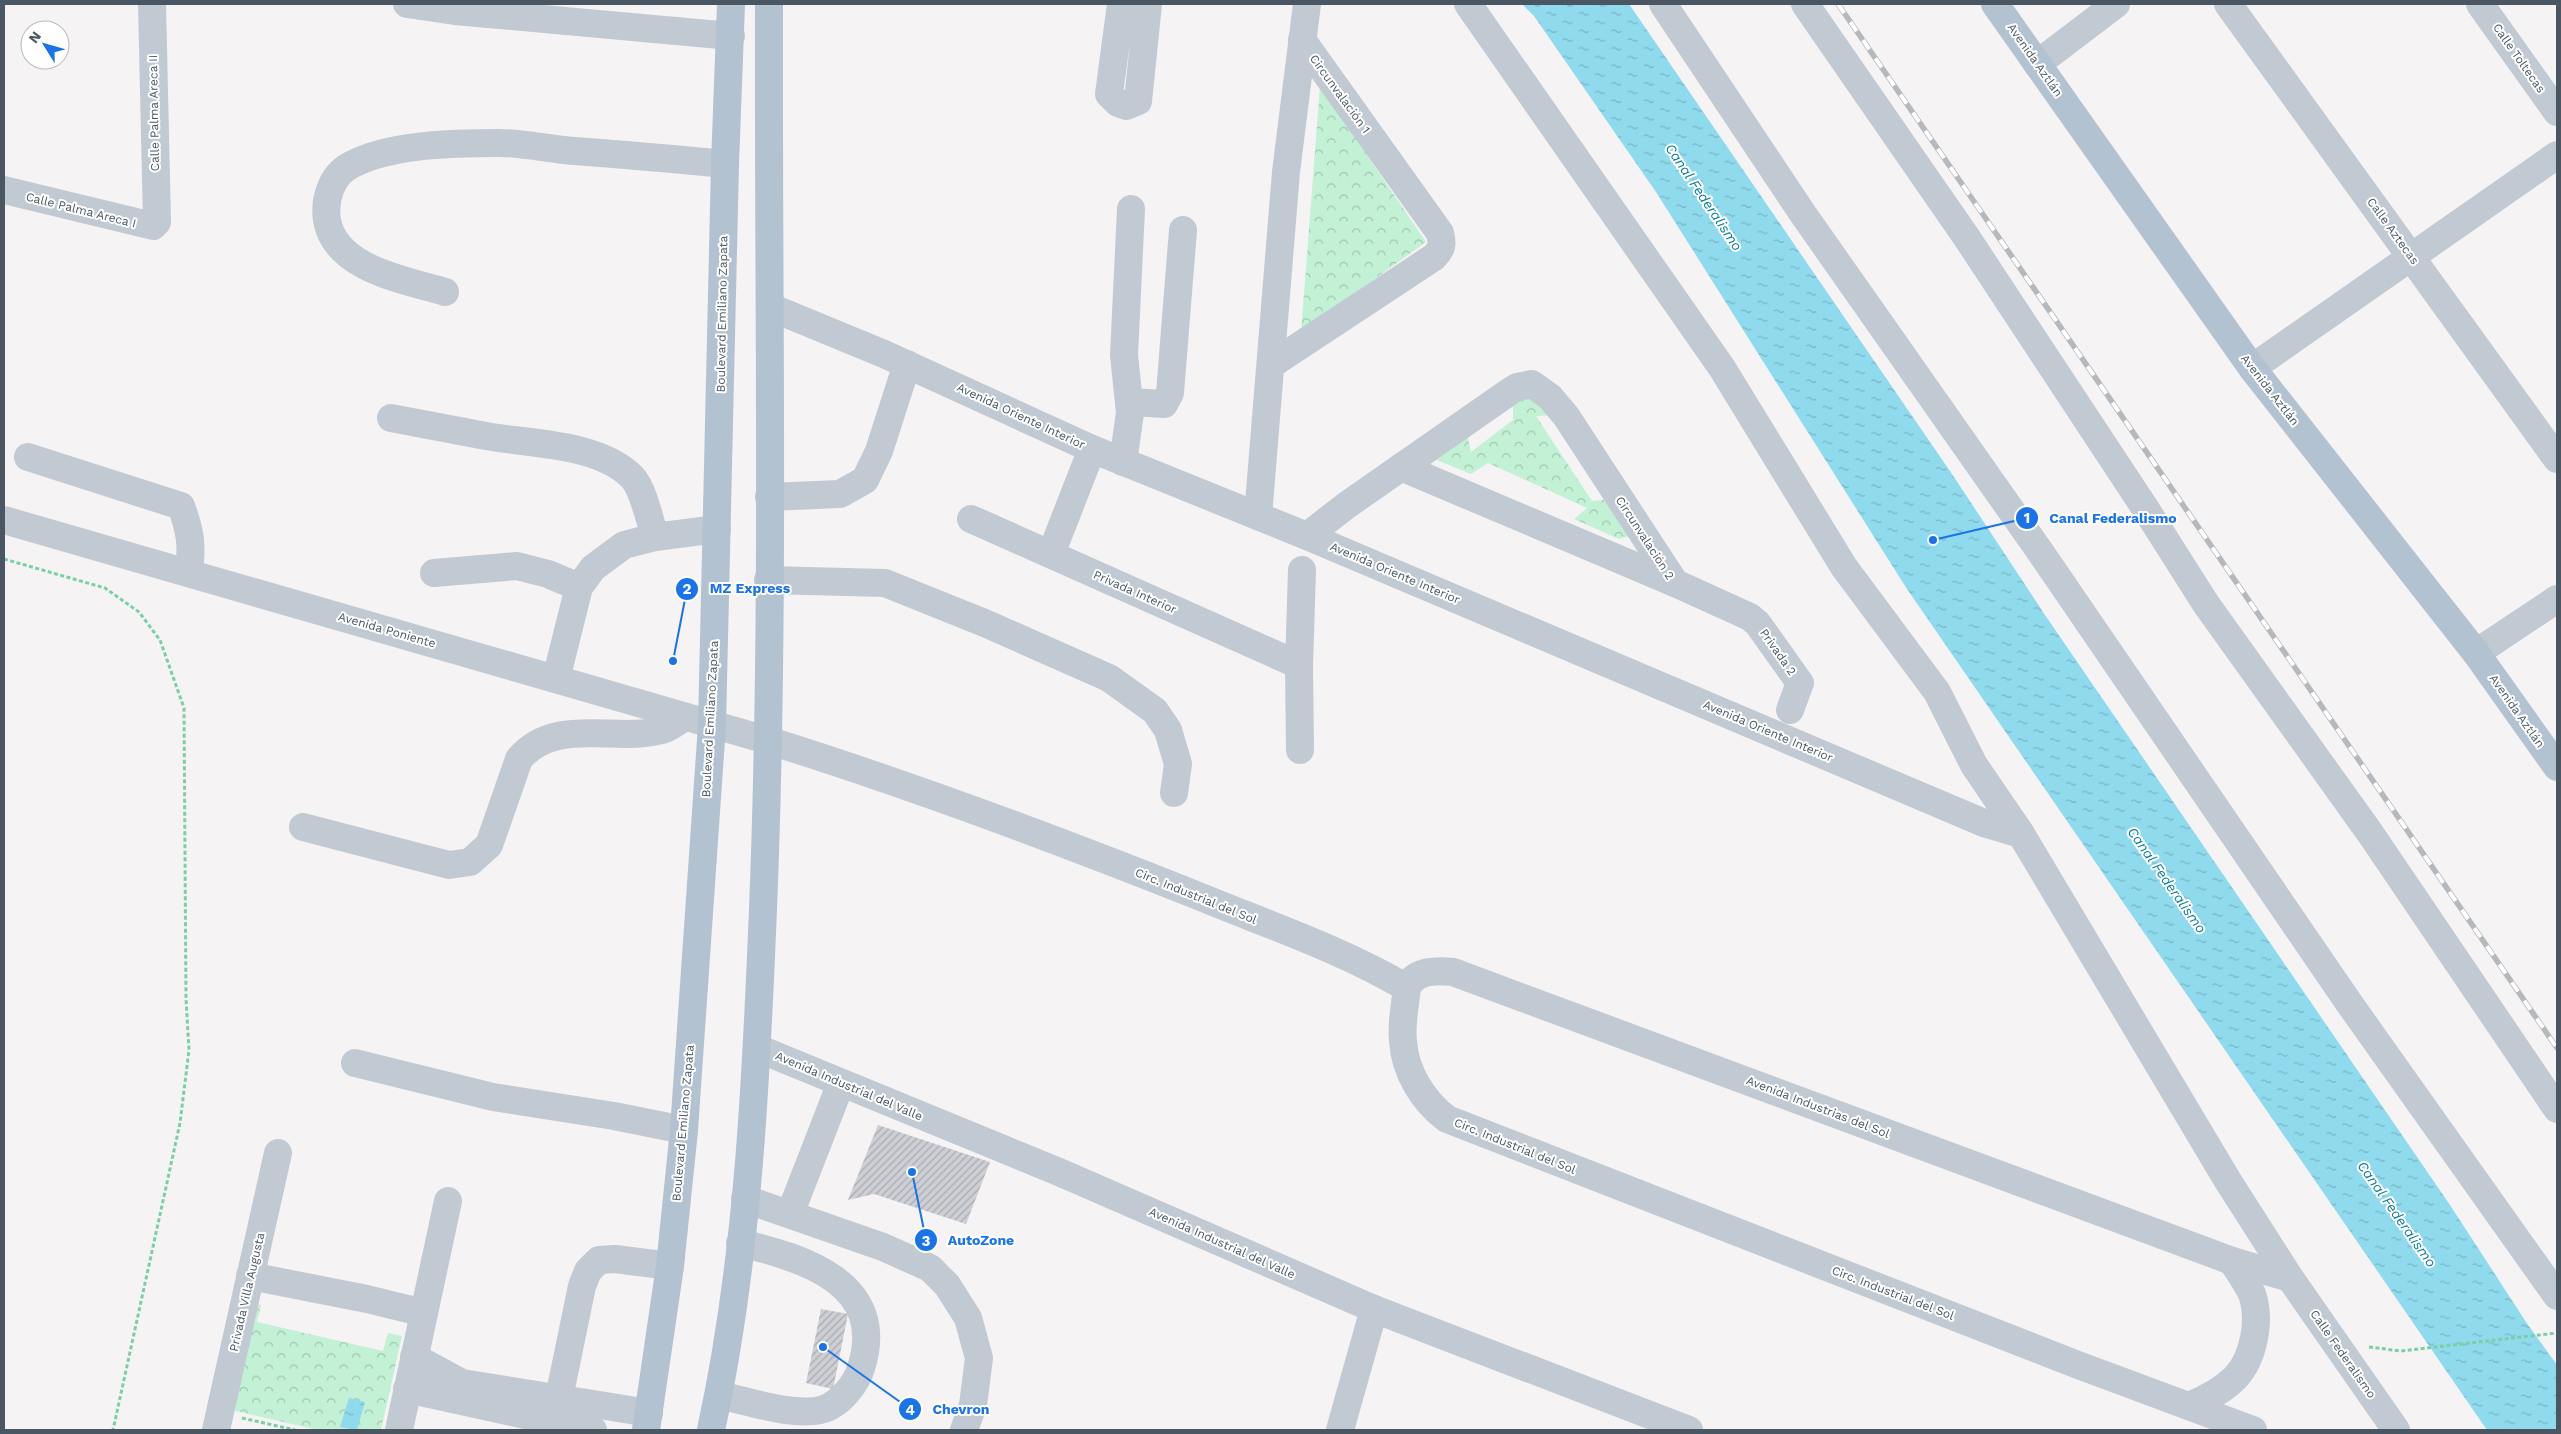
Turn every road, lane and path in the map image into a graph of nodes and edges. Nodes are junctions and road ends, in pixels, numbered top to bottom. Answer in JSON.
{"nodes":[{"id":1,"x":152,"y":4,"type":"edge"},
{"id":2,"x":407,"y":4,"type":"edge"},
{"id":3,"x":731,"y":4,"type":"edge"},
{"id":4,"x":770,"y":4,"type":"edge"},
{"id":5,"x":1121,"y":4,"type":"edge"},
{"id":6,"x":1148,"y":4,"type":"edge"},
{"id":7,"x":1307,"y":4,"type":"edge"},
{"id":8,"x":1468,"y":4,"type":"edge"},
{"id":9,"x":1663,"y":4,"type":"edge"},
{"id":10,"x":1805,"y":4,"type":"edge"},
{"id":11,"x":1995,"y":4,"type":"edge"},
{"id":12,"x":2116,"y":4,"type":"edge"},
{"id":13,"x":2228,"y":4,"type":"edge"},
{"id":14,"x":2480,"y":4,"type":"edge"},
{"id":15,"x":731,"y":36,"type":"junction"},
{"id":16,"x":1302,"y":40,"type":"junction"},
{"id":17,"x":2037,"y":64,"type":"junction"},
{"id":18,"x":2557,"y":112,"type":"edge"},
{"id":19,"x":2557,"y":155,"type":"edge"},
{"id":20,"x":725,"y":164,"type":"junction"},
{"id":21,"x":4,"y":190,"type":"edge"},
{"id":22,"x":1131,"y":210,"type":"dead end"},
{"id":23,"x":157,"y":222,"type":"joint"},
{"id":24,"x":1182,"y":230,"type":"dead end"},
{"id":25,"x":2411,"y":257,"type":"junction"},
{"id":26,"x":445,"y":292,"type":"dead end"},
{"id":27,"x":770,"y":307,"type":"junction"},
{"id":28,"x":907,"y":364,"type":"junction"},
{"id":29,"x":1272,"y":364,"type":"junction"},
{"id":30,"x":2252,"y":368,"type":"junction"},
{"id":31,"x":1130,"y":402,"type":"junction"},
{"id":32,"x":392,"y":418,"type":"dead end"},
{"id":33,"x":1092,"y":448,"type":"junction"},
{"id":34,"x":28,"y":457,"type":"dead end"},
{"id":35,"x":2557,"y":459,"type":"edge"},
{"id":36,"x":1124,"y":462,"type":"junction"},
{"id":37,"x":1401,"y":468,"type":"junction"},
{"id":38,"x":769,"y":497,"type":"junction"},
{"id":39,"x":1258,"y":516,"type":"junction"},
{"id":40,"x":4,"y":520,"type":"edge"},
{"id":41,"x":971,"y":520,"type":"dead end"},
{"id":42,"x":717,"y":529,"type":"junction"},
{"id":43,"x":1307,"y":536,"type":"junction"},
{"id":44,"x":655,"y":537,"type":"junction"},
{"id":45,"x":1051,"y":554,"type":"junction"},
{"id":46,"x":4,"y":559,"type":"edge"},
{"id":47,"x":1302,"y":570,"type":"dead end"},
{"id":48,"x":189,"y":573,"type":"junction"},
{"id":49,"x":434,"y":573,"type":"dead end"},
{"id":50,"x":768,"y":580,"type":"junction"},
{"id":51,"x":1675,"y":583,"type":"junction"},
{"id":52,"x":579,"y":587,"type":"junction"},
{"id":53,"x":2557,"y":599,"type":"edge"},
{"id":54,"x":2476,"y":653,"type":"junction"},
{"id":55,"x":1299,"y":665,"type":"junction"},
{"id":56,"x":556,"y":679,"type":"junction"},
{"id":57,"x":1790,"y":710,"type":"dead end"},
{"id":58,"x":686,"y":717,"type":"junction"},
{"id":59,"x":712,"y":724,"type":"junction"},
{"id":60,"x":770,"y":741,"type":"junction"},
{"id":61,"x":1300,"y":750,"type":"dead end"},
{"id":62,"x":2557,"y":767,"type":"edge"},
{"id":63,"x":1174,"y":793,"type":"dead end"},
{"id":64,"x":303,"y":827,"type":"dead end"},
{"id":65,"x":2021,"y":834,"type":"junction"},
{"id":66,"x":1407,"y":988,"type":"junction"},
{"id":67,"x":757,"y":1048,"type":"junction"},
{"id":68,"x":355,"y":1063,"type":"dead end"},
{"id":69,"x":841,"y":1083,"type":"junction"},
{"id":70,"x":2557,"y":1109,"type":"edge"},
{"id":71,"x":684,"y":1130,"type":"junction"},
{"id":72,"x":278,"y":1153,"type":"dead end"},
{"id":73,"x":745,"y":1199,"type":"junction"},
{"id":74,"x":448,"y":1201,"type":"dead end"},
{"id":75,"x":790,"y":1214,"type":"junction"},
{"id":76,"x":740,"y":1243,"type":"junction"},
{"id":77,"x":2232,"y":1261,"type":"junction"},
{"id":78,"x":670,"y":1266,"type":"junction"},
{"id":79,"x":250,"y":1276,"type":"junction"},
{"id":80,"x":2290,"y":1278,"type":"junction"},
{"id":81,"x":2557,"y":1296,"type":"edge"},
{"id":82,"x":1374,"y":1309,"type":"junction"},
{"id":83,"x":424,"y":1313,"type":"junction"},
{"id":84,"x":2557,"y":1334,"type":"edge"},
{"id":85,"x":2401,"y":1351,"type":"dead end"},
{"id":86,"x":414,"y":1357,"type":"junction"},
{"id":87,"x":407,"y":1389,"type":"junction"},
{"id":88,"x":719,"y":1395,"type":"junction"},
{"id":89,"x":2189,"y":1406,"type":"junction"},
{"id":90,"x":556,"y":1410,"type":"junction"},
{"id":91,"x":218,"y":1422,"type":"edge"},
{"id":92,"x":647,"y":1422,"type":"edge"},
{"id":93,"x":113,"y":1430,"type":"edge"},
{"id":94,"x":295,"y":1430,"type":"edge"},
{"id":95,"x":398,"y":1430,"type":"edge"},
{"id":96,"x":593,"y":1430,"type":"edge"},
{"id":97,"x":711,"y":1430,"type":"edge"},
{"id":98,"x":964,"y":1430,"type":"edge"},
{"id":99,"x":1340,"y":1430,"type":"edge"},
{"id":100,"x":1689,"y":1430,"type":"edge"},
{"id":101,"x":2253,"y":1430,"type":"edge"},
{"id":102,"x":2396,"y":1430,"type":"edge"}],
"edges":[{"from":1,"to":23,"type":"street","name":"Calle Palma Areca II"},
{"from":2,"to":15,"type":"street"},
{"from":3,"to":15,"type":"main road","name":"Boulevard Emiliano Zapata"},
{"from":4,"to":27,"type":"main road"},
{"from":5,"to":6,"type":"street"},
{"from":7,"to":16,"type":"street"},
{"from":8,"to":65,"type":"street","name":"Calle Federalismo"},
{"from":9,"to":81,"type":"street"},
{"from":10,"to":70,"type":"street"},
{"from":11,"to":17,"type":"main road","name":"Avenida Aztlán"},
{"from":12,"to":17,"type":"street"},
{"from":13,"to":25,"type":"street","name":"Calle Aztecas"},
{"from":14,"to":18,"type":"street","name":"Calle Toltecas"},
{"from":15,"to":20,"type":"main road","name":"Boulevard Emiliano Zapata"},
{"from":16,"to":29,"type":"street","name":"Circunvalación 1"},
{"from":16,"to":29,"type":"street","name":"Circunvalación 1"},
{"from":17,"to":30,"type":"main road","name":"Avenida Aztlán"},
{"from":19,"to":25,"type":"street"},
{"from":20,"to":26,"type":"street"},
{"from":20,"to":42,"type":"main road","name":"Boulevard Emiliano Zapata"},
{"from":21,"to":23,"type":"street","name":"Calle Palma Areca I"},
{"from":22,"to":31,"type":"street"},
{"from":24,"to":31,"type":"street"},
{"from":25,"to":30,"type":"street"},
{"from":25,"to":35,"type":"street","name":"Calle Aztecas"},
{"from":27,"to":28,"type":"street","name":"Avenida Oriente Interior"},
{"from":27,"to":38,"type":"main road"},
{"from":28,"to":33,"type":"street","name":"Avenida Oriente Interior"},
{"from":28,"to":38,"type":"street"},
{"from":29,"to":39,"type":"street","name":"Circunvalación 1"},
{"from":30,"to":54,"type":"main road","name":"Avenida Aztlán"},
{"from":31,"to":36,"type":"street"},
{"from":32,"to":44,"type":"street"},
{"from":33,"to":36,"type":"street","name":"Avenida Oriente Interior"},
{"from":33,"to":45,"type":"street"},
{"from":34,"to":48,"type":"street"},
{"from":36,"to":39,"type":"street","name":"Avenida Oriente Interior"},
{"from":37,"to":43,"type":"street","name":"Circunvalación 2"},
{"from":37,"to":51,"type":"street","name":"Circunvalación 2"},
{"from":37,"to":51,"type":"street","name":"Circunvalación 2"},
{"from":38,"to":50,"type":"main road"},
{"from":39,"to":43,"type":"street","name":"Avenida Oriente Interior"},
{"from":40,"to":48,"type":"street","name":"Avenida Poniente"},
{"from":41,"to":45,"type":"street","name":"Privada Interior"},
{"from":42,"to":44,"type":"street"},
{"from":42,"to":59,"type":"main road","name":"Boulevard Emiliano Zapata"},
{"from":43,"to":65,"type":"street","name":"Avenida Oriente Interior"},
{"from":44,"to":52,"type":"street"},
{"from":45,"to":55,"type":"street","name":"Privada Interior"},
{"from":46,"to":93,"type":"path"},
{"from":47,"to":55,"type":"street"},
{"from":48,"to":56,"type":"street","name":"Avenida Poniente"},
{"from":49,"to":52,"type":"street"},
{"from":50,"to":60,"type":"main road"},
{"from":50,"to":63,"type":"street"},
{"from":51,"to":57,"type":"street","name":"Privada 2"},
{"from":52,"to":56,"type":"street"},
{"from":53,"to":54,"type":"street"},
{"from":54,"to":62,"type":"main road","name":"Avenida Aztlán"},
{"from":55,"to":61,"type":"street"},
{"from":56,"to":58,"type":"street","name":"Avenida Poniente"},
{"from":58,"to":59,"type":"street","name":"Avenida Poniente"},
{"from":58,"to":64,"type":"street"},
{"from":59,"to":60,"type":"street","name":"Avenida Poniente"},
{"from":59,"to":71,"type":"main road","name":"Boulevard Emiliano Zapata"},
{"from":60,"to":66,"type":"street","name":"Circ. Industrial del Sol"},
{"from":60,"to":67,"type":"main road"},
{"from":65,"to":80,"type":"street","name":"Calle Federalismo"},
{"from":66,"to":77,"type":"street","name":"Avenida Industrias del Sol"},
{"from":66,"to":89,"type":"street","name":"Circ. Industrial del Sol"},
{"from":67,"to":69,"type":"street","name":"Avenida Industrial del Valle"},
{"from":67,"to":73,"type":"main road"},
{"from":68,"to":71,"type":"street"},
{"from":69,"to":75,"type":"street"},
{"from":69,"to":82,"type":"street","name":"Avenida Industrial del Valle"},
{"from":71,"to":78,"type":"main road","name":"Boulevard Emiliano Zapata"},
{"from":72,"to":79,"type":"street","name":"Privada Villa Augusta"},
{"from":73,"to":75,"type":"street"},
{"from":73,"to":76,"type":"main road"},
{"from":74,"to":83,"type":"street"},
{"from":75,"to":98,"type":"street"},
{"from":76,"to":88,"type":"main road"},
{"from":76,"to":88,"type":"street"},
{"from":77,"to":80,"type":"street","name":"Avenida Industrias del Sol"},
{"from":77,"to":89,"type":"street"},
{"from":78,"to":90,"type":"street"},
{"from":78,"to":92,"type":"main road","name":"Boulevard Emiliano Zapata"},
{"from":79,"to":83,"type":"street"},
{"from":79,"to":91,"type":"street","name":"Privada Villa Augusta"},
{"from":80,"to":102,"type":"street","name":"Calle Federalismo"},
{"from":82,"to":99,"type":"street"},
{"from":82,"to":100,"type":"street","name":"Avenida Industrial del Valle"},
{"from":83,"to":86,"type":"street"},
{"from":84,"to":85,"type":"path"},
{"from":86,"to":87,"type":"street"},
{"from":86,"to":90,"type":"street"},
{"from":87,"to":90,"type":"street"},
{"from":87,"to":95,"type":"street"},
{"from":88,"to":97,"type":"main road"},
{"from":89,"to":101,"type":"street","name":"Circ. Industrial del Sol"},
{"from":90,"to":92,"type":"street"},
{"from":90,"to":96,"type":"street"},
{"from":91,"to":94,"type":"path"}]}
